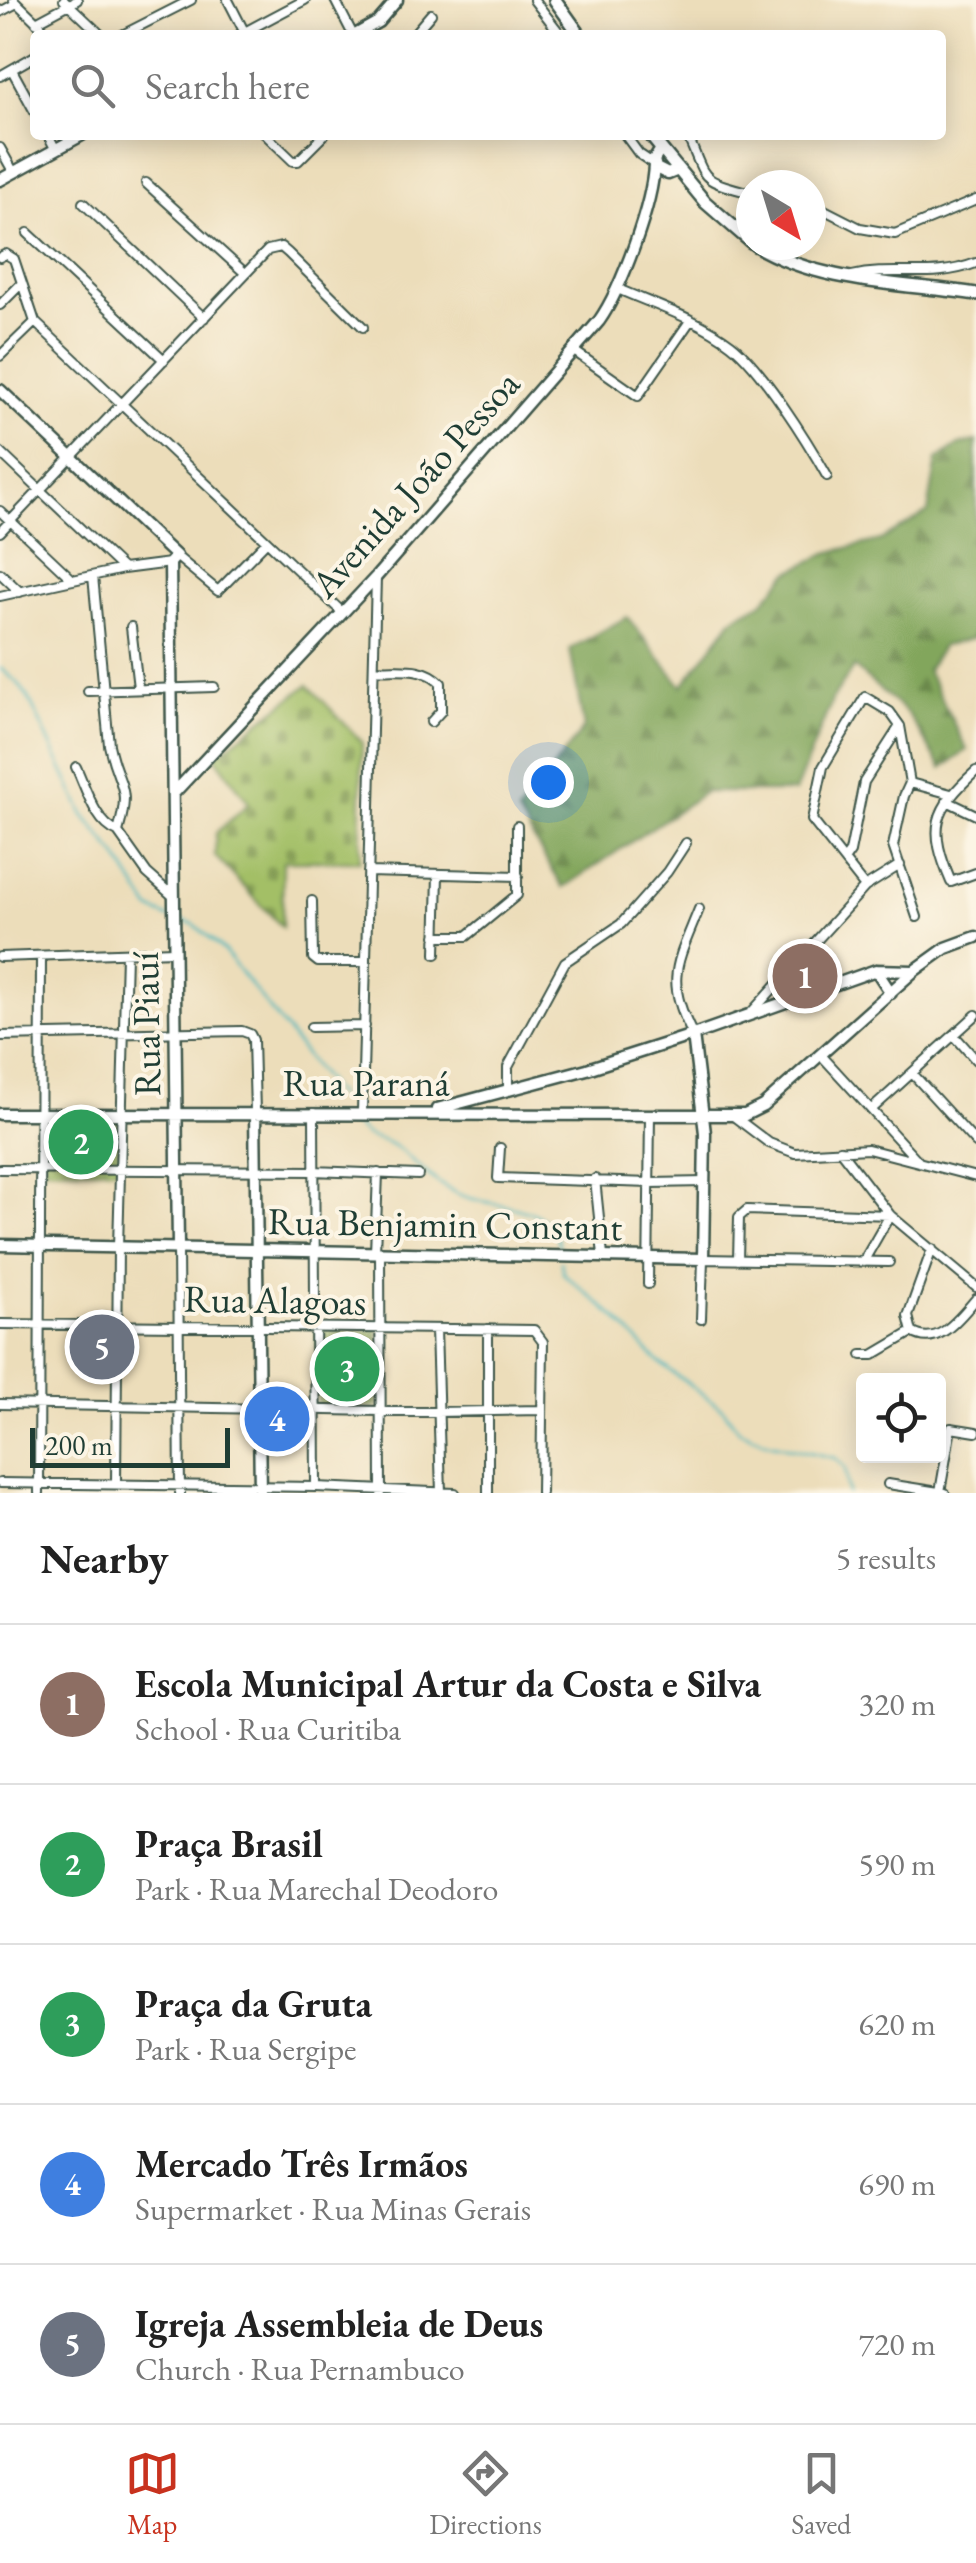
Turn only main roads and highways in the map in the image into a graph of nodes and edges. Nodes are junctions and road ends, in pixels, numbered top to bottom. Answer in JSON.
{"nodes":[{"id":1,"x":556,"y":0,"type":"edge"},
{"id":2,"x":577,"y":30,"type":"edge"},
{"id":3,"x":662,"y":144,"type":"edge"},
{"id":4,"x":736,"y":229,"type":"edge"},
{"id":5,"x":780,"y":260,"type":"edge"},
{"id":6,"x":976,"y":294,"type":"edge"}],
"edges":[{"from":1,"to":2,"type":"main road"},
{"from":3,"to":4,"type":"main road"},
{"from":5,"to":6,"type":"main road"}]}
